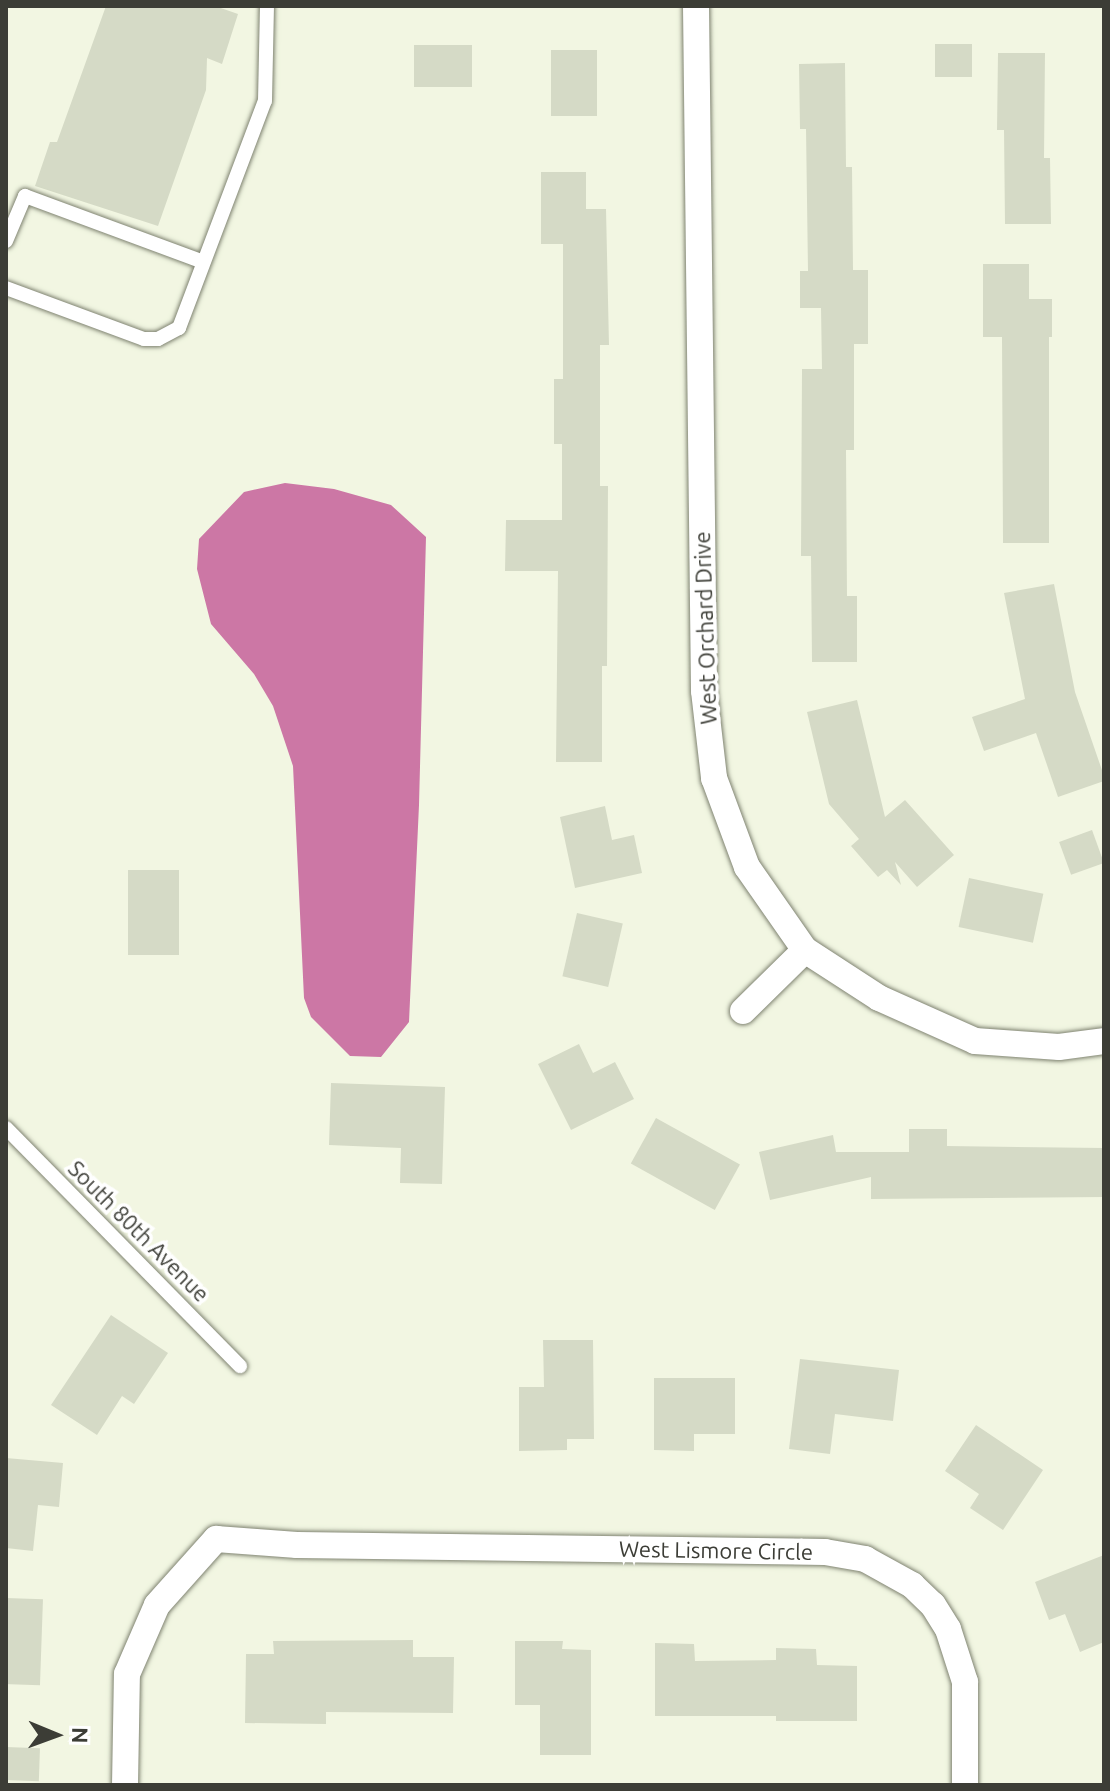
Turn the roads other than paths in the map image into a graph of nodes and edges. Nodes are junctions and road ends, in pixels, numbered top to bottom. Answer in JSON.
{"nodes":[{"id":1,"x":267,"y":6,"type":"edge"},
{"id":2,"x":696,"y":6,"type":"edge"},
{"id":3,"x":6,"y":241,"type":"edge"},
{"id":4,"x":203,"y":262,"type":"junction"},
{"id":5,"x":6,"y":288,"type":"edge"},
{"id":6,"x":805,"y":950,"type":"junction"},
{"id":7,"x":743,"y":1011,"type":"dead end"},
{"id":8,"x":1104,"y":1041,"type":"edge"},
{"id":9,"x":6,"y":1128,"type":"edge"},
{"id":10,"x":240,"y":1366,"type":"dead end"},
{"id":11,"x":125,"y":1785,"type":"edge"},
{"id":12,"x":965,"y":1785,"type":"edge"}],
"edges":[{"from":1,"to":4,"type":"lane"},
{"from":2,"to":6,"type":"street","name":"West Orchard Drive"},
{"from":3,"to":4,"type":"lane"},
{"from":4,"to":5,"type":"lane"},
{"from":6,"to":7,"type":"street"},
{"from":6,"to":8,"type":"street","name":"West Orchard Drive"},
{"from":9,"to":10,"type":"lane","name":"South 80th Avenue"},
{"from":11,"to":12,"type":"street","name":"West Lismore Circle"}]}
